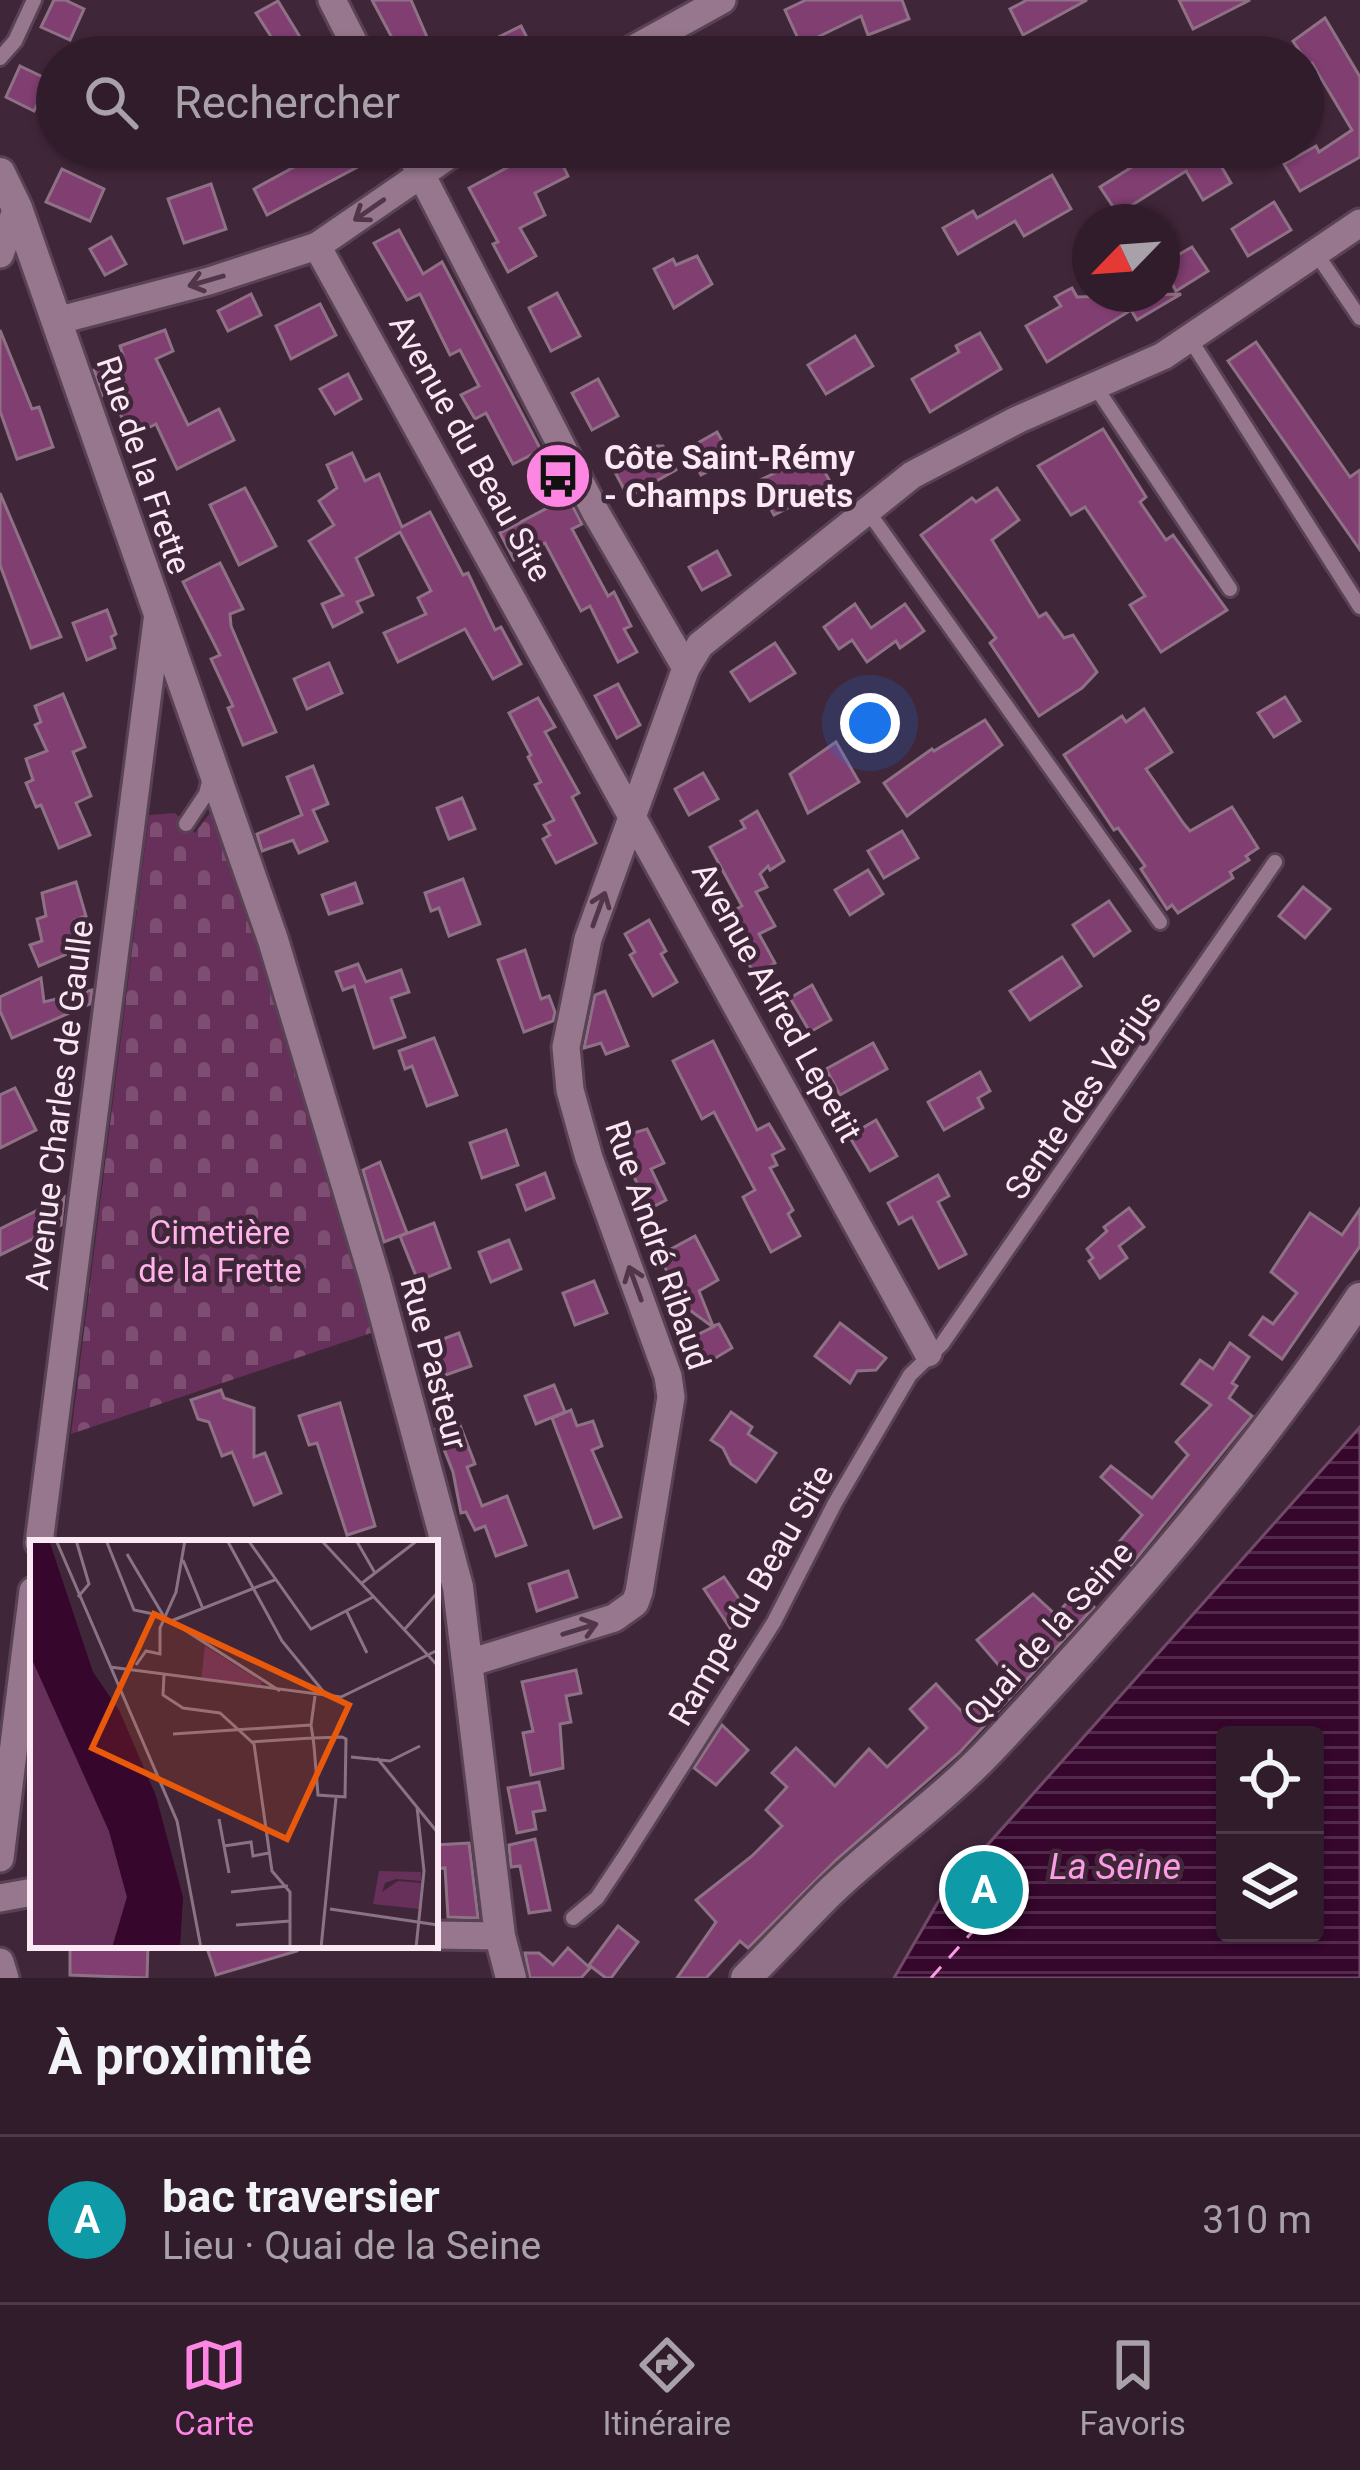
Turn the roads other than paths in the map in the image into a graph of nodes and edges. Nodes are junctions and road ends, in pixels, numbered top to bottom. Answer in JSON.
{"nodes":[{"id":1,"x":34,"y":0,"type":"edge"},
{"id":2,"x":332,"y":0,"type":"edge"},
{"id":3,"x":722,"y":0,"type":"edge"},
{"id":4,"x":350,"y":36,"type":"edge"},
{"id":5,"x":657,"y":36,"type":"edge"},
{"id":6,"x":0,"y":58,"type":"edge"},
{"id":7,"x":417,"y":168,"type":"edge"},
{"id":8,"x":429,"y":168,"type":"edge"},
{"id":9,"x":0,"y":173,"type":"edge"},
{"id":10,"x":420,"y":174,"type":"junction"},
{"id":11,"x":17,"y":208,"type":"junction"},
{"id":12,"x":1360,"y":223,"type":"edge"},
{"id":13,"x":317,"y":246,"type":"junction"},
{"id":14,"x":1316,"y":253,"type":"junction"},
{"id":15,"x":0,"y":254,"type":"edge"},
{"id":16,"x":1360,"y":318,"type":"edge"},
{"id":17,"x":56,"y":321,"type":"junction"},
{"id":18,"x":1190,"y":339,"type":"junction"},
{"id":19,"x":1094,"y":386,"type":"junction"},
{"id":20,"x":867,"y":509,"type":"junction"},
{"id":21,"x":1230,"y":589,"type":"dead end"},
{"id":22,"x":1360,"y":607,"type":"edge"},
{"id":23,"x":158,"y":614,"type":"junction"},
{"id":24,"x":686,"y":668,"type":"junction"},
{"id":25,"x":561,"y":686,"type":"joint"},
{"id":26,"x":216,"y":775,"type":"junction"},
{"id":27,"x":632,"y":812,"type":"junction"},
{"id":28,"x":186,"y":824,"type":"dead end"},
{"id":29,"x":1275,"y":862,"type":"dead end"},
{"id":30,"x":1160,"y":922,"type":"dead end"},
{"id":31,"x":1360,"y":1298,"type":"edge"},
{"id":32,"x":928,"y":1353,"type":"junction"},
{"id":33,"x":39,"y":1540,"type":"edge"},
{"id":34,"x":30,"y":1613,"type":"edge"},
{"id":35,"x":469,"y":1663,"type":"junction"},
{"id":36,"x":2,"y":1819,"type":"edge"},
{"id":37,"x":0,"y":1858,"type":"edge"},
{"id":38,"x":30,"y":1893,"type":"edge"},
{"id":39,"x":0,"y":1898,"type":"edge"},
{"id":40,"x":573,"y":1918,"type":"dead end"},
{"id":41,"x":438,"y":1935,"type":"edge"},
{"id":42,"x":500,"y":1936,"type":"junction"},
{"id":43,"x":0,"y":1962,"type":"edge"},
{"id":44,"x":5,"y":1978,"type":"edge"},
{"id":45,"x":512,"y":1978,"type":"edge"},
{"id":46,"x":746,"y":1978,"type":"edge"}],
"edges":[{"from":1,"to":6,"type":"lane"},
{"from":2,"to":4,"type":"street"},
{"from":3,"to":5,"type":"street"},
{"from":7,"to":10,"type":"street"},
{"from":8,"to":10,"type":"street"},
{"from":9,"to":11,"type":"street","name":"Rue de la Frette"},
{"from":10,"to":13,"type":"street","one_way":true},
{"from":10,"to":24,"type":"street"},
{"from":11,"to":15,"type":"street"},
{"from":11,"to":17,"type":"street","name":"Rue de la Frette"},
{"from":12,"to":14,"type":"street","name":"Rue André Ribaud"},
{"from":13,"to":17,"type":"street","one_way":true},
{"from":13,"to":25,"type":"street","name":"Avenue du Beau Site"},
{"from":14,"to":16,"type":"lane"},
{"from":14,"to":18,"type":"street","name":"Rue André Ribaud"},
{"from":17,"to":23,"type":"street","name":"Rue de la Frette"},
{"from":18,"to":19,"type":"street","name":"Rue André Ribaud"},
{"from":18,"to":22,"type":"lane"},
{"from":19,"to":20,"type":"street","name":"Rue André Ribaud"},
{"from":19,"to":21,"type":"lane"},
{"from":20,"to":24,"type":"street","name":"Rue André Ribaud"},
{"from":20,"to":30,"type":"lane"},
{"from":23,"to":26,"type":"street","name":"Rue de la Frette"},
{"from":23,"to":33,"type":"street","name":"Avenue Charles de Gaulle"},
{"from":24,"to":27,"type":"street","name":"Rue André Ribaud"},
{"from":25,"to":27,"type":"street","name":"Avenue Alfred Lepetit"},
{"from":26,"to":28,"type":"lane"},
{"from":26,"to":35,"type":"street","name":"Rue Pasteur"},
{"from":27,"to":32,"type":"street","name":"Avenue Alfred Lepetit"},
{"from":35,"to":27,"type":"street","name":"Rue André Ribaud","one_way":true},
{"from":29,"to":32,"type":"lane","name":"Sente des Verjus"},
{"from":31,"to":46,"type":"street","name":"Quai de la Seine"},
{"from":32,"to":40,"type":"lane","name":"Rampe du Beau Site"},
{"from":34,"to":36,"type":"street"},
{"from":35,"to":42,"type":"street","name":"Rue Pasteur"},
{"from":36,"to":37,"type":"street"},
{"from":38,"to":39,"type":"street"},
{"from":41,"to":42,"type":"street"},
{"from":42,"to":45,"type":"street","name":"Rue Pasteur"},
{"from":43,"to":44,"type":"street"}]}
